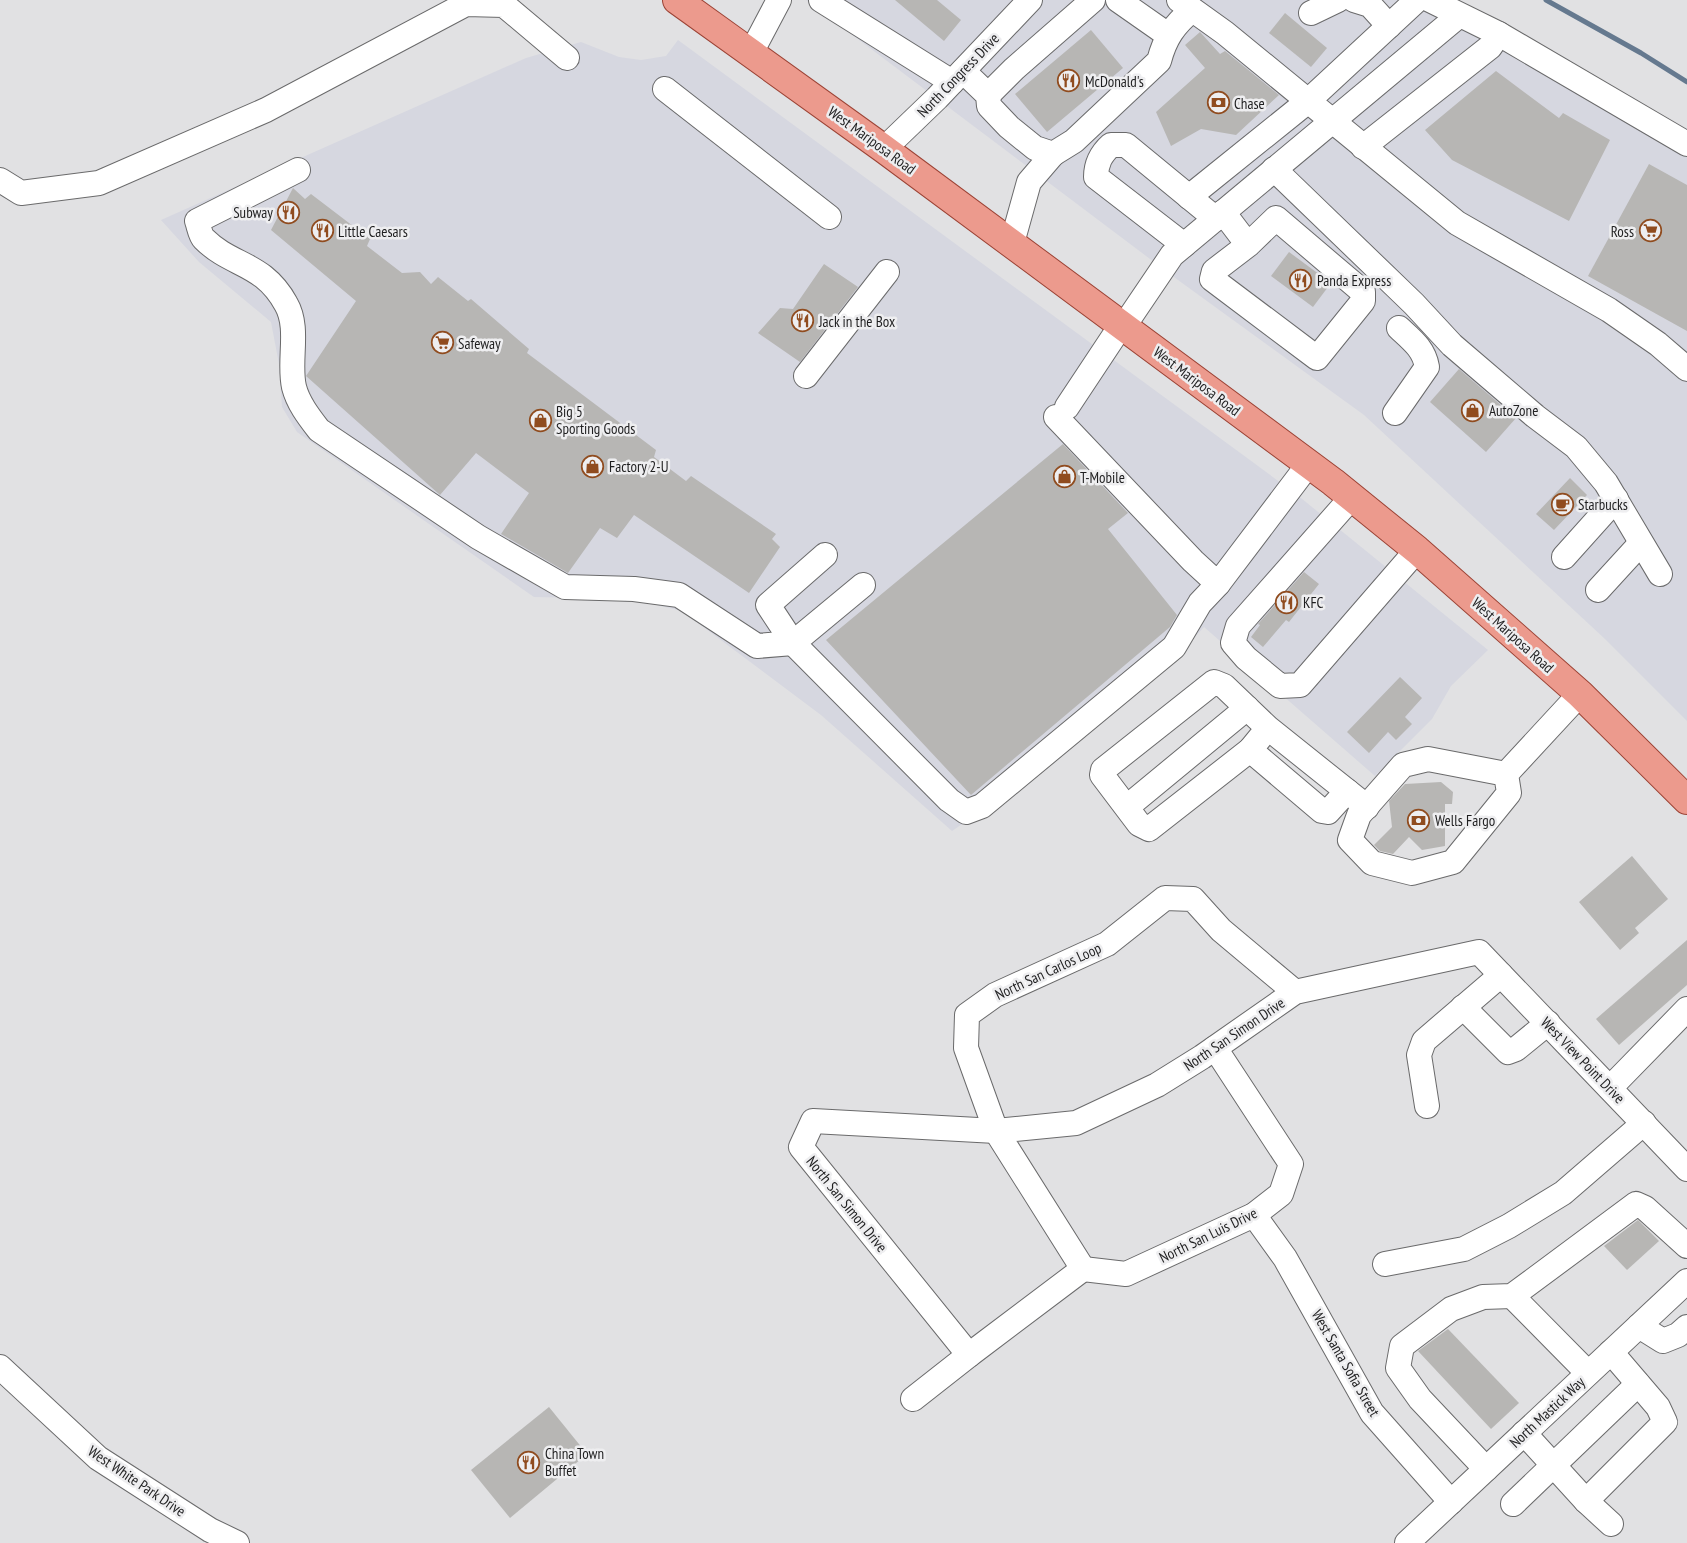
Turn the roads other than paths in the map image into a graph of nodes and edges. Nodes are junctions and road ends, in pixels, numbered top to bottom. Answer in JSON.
{"nodes":[{"id":1,"x":677,"y":0,"type":"edge"},
{"id":2,"x":779,"y":0,"type":"edge"},
{"id":3,"x":821,"y":0,"type":"edge"},
{"id":4,"x":1030,"y":0,"type":"edge"},
{"id":5,"x":1094,"y":0,"type":"edge"},
{"id":6,"x":1118,"y":0,"type":"edge"},
{"id":7,"x":1338,"y":0,"type":"edge"},
{"id":8,"x":1354,"y":0,"type":"edge"},
{"id":9,"x":1418,"y":0,"type":"edge"},
{"id":10,"x":1430,"y":0,"type":"edge"},
{"id":11,"x":1185,"y":5,"type":"edge"},
{"id":12,"x":1311,"y":13,"type":"dead end"},
{"id":13,"x":1456,"y":14,"type":"junction"},
{"id":14,"x":1389,"y":26,"type":"junction"},
{"id":15,"x":1499,"y":34,"type":"junction"},
{"id":16,"x":1168,"y":35,"type":"junction"},
{"id":17,"x":751,"y":53,"type":"junction"},
{"id":18,"x":567,"y":58,"type":"dead end"},
{"id":19,"x":957,"y":77,"type":"junction"},
{"id":20,"x":665,"y":89,"type":"dead end"},
{"id":21,"x":988,"y":95,"type":"junction"},
{"id":22,"x":1307,"y":102,"type":"junction"},
{"id":23,"x":1094,"y":122,"type":"junction"},
{"id":24,"x":1332,"y":122,"type":"junction"},
{"id":25,"x":1687,"y":144,"type":"edge"},
{"id":26,"x":1111,"y":145,"type":"junction"},
{"id":27,"x":1363,"y":147,"type":"junction"},
{"id":28,"x":884,"y":149,"type":"junction"},
{"id":29,"x":1053,"y":154,"type":"junction"},
{"id":30,"x":1274,"y":169,"type":"junction"},
{"id":31,"x":298,"y":170,"type":"dead end"},
{"id":32,"x":0,"y":180,"type":"edge"},
{"id":33,"x":1189,"y":197,"type":"junction"},
{"id":34,"x":1220,"y":216,"type":"junction"},
{"id":35,"x":829,"y":217,"type":"dead end"},
{"id":36,"x":1332,"y":225,"type":"junction"},
{"id":37,"x":1012,"y":243,"type":"junction"},
{"id":38,"x":1248,"y":244,"type":"junction"},
{"id":39,"x":1184,"y":245,"type":"junction"},
{"id":40,"x":1315,"y":252,"type":"junction"},
{"id":41,"x":1379,"y":270,"type":"junction"},
{"id":42,"x":887,"y":272,"type":"dead end"},
{"id":43,"x":1363,"y":292,"type":"junction"},
{"id":44,"x":1123,"y":325,"type":"junction"},
{"id":45,"x":1399,"y":328,"type":"dead end"},
{"id":46,"x":1687,"y":370,"type":"edge"},
{"id":47,"x":806,"y":376,"type":"dead end"},
{"id":48,"x":1395,"y":413,"type":"dead end"},
{"id":49,"x":1308,"y":464,"type":"junction"},
{"id":50,"x":1352,"y":497,"type":"junction"},
{"id":51,"x":1616,"y":499,"type":"junction"},
{"id":52,"x":1642,"y":543,"type":"junction"},
{"id":53,"x":1417,"y":550,"type":"junction"},
{"id":54,"x":824,"y":555,"type":"dead end"},
{"id":55,"x":1564,"y":558,"type":"dead end"},
{"id":56,"x":1660,"y":574,"type":"dead end"},
{"id":57,"x":863,"y":584,"type":"dead end"},
{"id":58,"x":1218,"y":584,"type":"junction"},
{"id":59,"x":1598,"y":590,"type":"dead end"},
{"id":60,"x":793,"y":643,"type":"junction"},
{"id":61,"x":1580,"y":694,"type":"junction"},
{"id":62,"x":1246,"y":708,"type":"junction"},
{"id":63,"x":1268,"y":728,"type":"junction"},
{"id":64,"x":1250,"y":750,"type":"junction"},
{"id":65,"x":1506,"y":774,"type":"junction"},
{"id":66,"x":1348,"y":792,"type":"junction"},
{"id":67,"x":1687,"y":800,"type":"edge"},
{"id":68,"x":1127,"y":807,"type":"junction"},
{"id":69,"x":1367,"y":807,"type":"junction"},
{"id":70,"x":1479,"y":952,"type":"joint"},
{"id":71,"x":1501,"y":975,"type":"junction"},
{"id":72,"x":1294,"y":992,"type":"junction"},
{"id":73,"x":1463,"y":1007,"type":"junction"},
{"id":74,"x":1687,"y":1009,"type":"edge"},
{"id":75,"x":1548,"y":1024,"type":"junction"},
{"id":76,"x":1215,"y":1048,"type":"junction"},
{"id":77,"x":1610,"y":1088,"type":"junction"},
{"id":78,"x":1426,"y":1106,"type":"dead end"},
{"id":79,"x":1644,"y":1123,"type":"junction"},
{"id":80,"x":996,"y":1131,"type":"junction"},
{"id":81,"x":1687,"y":1169,"type":"edge"},
{"id":82,"x":1254,"y":1215,"type":"junction"},
{"id":83,"x":1687,"y":1246,"type":"edge"},
{"id":84,"x":1385,"y":1264,"type":"dead end"},
{"id":85,"x":1082,"y":1269,"type":"junction"},
{"id":86,"x":1687,"y":1281,"type":"edge"},
{"id":87,"x":1512,"y":1296,"type":"junction"},
{"id":88,"x":1639,"y":1326,"type":"junction"},
{"id":89,"x":1687,"y":1326,"type":"edge"},
{"id":90,"x":1611,"y":1352,"type":"junction"},
{"id":91,"x":969,"y":1355,"type":"junction"},
{"id":92,"x":0,"y":1368,"type":"edge"},
{"id":93,"x":1588,"y":1373,"type":"junction"},
{"id":94,"x":1638,"y":1384,"type":"junction"},
{"id":95,"x":913,"y":1399,"type":"dead end"},
{"id":96,"x":1524,"y":1433,"type":"junction"},
{"id":97,"x":1552,"y":1464,"type":"junction"},
{"id":98,"x":1486,"y":1469,"type":"junction"},
{"id":99,"x":1586,"y":1501,"type":"junction"},
{"id":100,"x":1451,"y":1502,"type":"junction"},
{"id":101,"x":1513,"y":1504,"type":"dead end"},
{"id":102,"x":1611,"y":1524,"type":"dead end"},
{"id":103,"x":238,"y":1543,"type":"edge"},
{"id":104,"x":1406,"y":1543,"type":"edge"}],
"edges":[{"from":1,"to":17,"type":"main road","name":"West Mariposa Road"},
{"from":2,"to":17,"type":"street"},
{"from":3,"to":19,"type":"street"},
{"from":4,"to":19,"type":"street","name":"North Congress Drive"},
{"from":5,"to":21,"type":"street"},
{"from":6,"to":16,"type":"street"},
{"from":7,"to":12,"type":"street"},
{"from":8,"to":14,"type":"street"},
{"from":9,"to":14,"type":"street"},
{"from":10,"to":13,"type":"street"},
{"from":11,"to":16,"type":"street"},
{"from":11,"to":22,"type":"street"},
{"from":13,"to":15,"type":"street"},
{"from":13,"to":24,"type":"street"},
{"from":14,"to":22,"type":"street"},
{"from":15,"to":25,"type":"street"},
{"from":15,"to":27,"type":"street"},
{"from":16,"to":23,"type":"street"},
{"from":17,"to":28,"type":"main road","name":"West Mariposa Road"},
{"from":18,"to":32,"type":"street"},
{"from":19,"to":21,"type":"street"},
{"from":19,"to":28,"type":"street","name":"North Congress Drive"},
{"from":20,"to":35,"type":"street"},
{"from":21,"to":29,"type":"street"},
{"from":22,"to":24,"type":"street"},
{"from":22,"to":33,"type":"street"},
{"from":23,"to":26,"type":"street"},
{"from":23,"to":29,"type":"street"},
{"from":24,"to":27,"type":"street"},
{"from":24,"to":30,"type":"street"},
{"from":26,"to":33,"type":"street"},
{"from":26,"to":39,"type":"street"},
{"from":27,"to":46,"type":"street"},
{"from":28,"to":37,"type":"main road","name":"West Mariposa Road"},
{"from":29,"to":37,"type":"street"},
{"from":30,"to":34,"type":"street"},
{"from":30,"to":36,"type":"street"},
{"from":31,"to":60,"type":"street"},
{"from":33,"to":34,"type":"street"},
{"from":34,"to":38,"type":"street"},
{"from":34,"to":39,"type":"street"},
{"from":36,"to":40,"type":"street"},
{"from":36,"to":41,"type":"street"},
{"from":37,"to":44,"type":"main road","name":"West Mariposa Road"},
{"from":38,"to":40,"type":"street"},
{"from":38,"to":43,"type":"street"},
{"from":39,"to":44,"type":"street"},
{"from":40,"to":43,"type":"street"},
{"from":41,"to":43,"type":"street"},
{"from":41,"to":51,"type":"street"},
{"from":42,"to":47,"type":"street"},
{"from":44,"to":49,"type":"main road","name":"West Mariposa Road"},
{"from":44,"to":58,"type":"street"},
{"from":45,"to":48,"type":"street"},
{"from":49,"to":50,"type":"main road","name":"West Mariposa Road"},
{"from":49,"to":58,"type":"street"},
{"from":50,"to":53,"type":"main road","name":"West Mariposa Road"},
{"from":50,"to":53,"type":"street"},
{"from":51,"to":52,"type":"street"},
{"from":51,"to":55,"type":"street"},
{"from":52,"to":56,"type":"street"},
{"from":52,"to":59,"type":"street"},
{"from":53,"to":61,"type":"main road","name":"West Mariposa Road"},
{"from":54,"to":60,"type":"street"},
{"from":57,"to":60,"type":"street"},
{"from":58,"to":60,"type":"street"},
{"from":61,"to":65,"type":"street"},
{"from":61,"to":67,"type":"main road","name":"West Mariposa Road"},
{"from":62,"to":63,"type":"street"},
{"from":62,"to":68,"type":"street"},
{"from":62,"to":68,"type":"street"},
{"from":63,"to":64,"type":"street"},
{"from":63,"to":66,"type":"street"},
{"from":64,"to":66,"type":"street"},
{"from":64,"to":68,"type":"street"},
{"from":65,"to":69,"type":"street"},
{"from":65,"to":69,"type":"street"},
{"from":66,"to":69,"type":"street"},
{"from":70,"to":71,"type":"street","name":"West View Point Drive"},
{"from":70,"to":72,"type":"street","name":"North San Simon Drive"},
{"from":71,"to":73,"type":"street"},
{"from":71,"to":75,"type":"street","name":"West View Point Drive"},
{"from":72,"to":76,"type":"street","name":"North San Simon Drive"},
{"from":72,"to":80,"type":"street","name":"North San Carlos Loop"},
{"from":73,"to":75,"type":"street"},
{"from":73,"to":78,"type":"street"},
{"from":74,"to":77,"type":"street"},
{"from":75,"to":77,"type":"street","name":"West View Point Drive"},
{"from":76,"to":80,"type":"street","name":"North San Simon Drive"},
{"from":76,"to":82,"type":"street","name":"North San Luis Drive"},
{"from":77,"to":79,"type":"street","name":"West View Point Drive"},
{"from":79,"to":81,"type":"street","name":"West View Point Drive"},
{"from":79,"to":84,"type":"street"},
{"from":80,"to":85,"type":"street"},
{"from":80,"to":91,"type":"street","name":"North San Simon Drive"},
{"from":82,"to":85,"type":"street","name":"North San Luis Drive"},
{"from":82,"to":100,"type":"street","name":"West Santa Sofia Street"},
{"from":83,"to":87,"type":"street"},
{"from":85,"to":91,"type":"street"},
{"from":86,"to":88,"type":"street","name":"North Mastick Way"},
{"from":87,"to":93,"type":"street"},
{"from":87,"to":98,"type":"street"},
{"from":88,"to":89,"type":"street"},
{"from":88,"to":90,"type":"street","name":"North Mastick Way"},
{"from":90,"to":93,"type":"street","name":"North Mastick Way"},
{"from":90,"to":94,"type":"street"},
{"from":91,"to":95,"type":"street"},
{"from":92,"to":103,"type":"street","name":"West White Park Drive"},
{"from":93,"to":96,"type":"street","name":"North Mastick Way"},
{"from":94,"to":97,"type":"street"},
{"from":94,"to":99,"type":"street"},
{"from":96,"to":97,"type":"street"},
{"from":96,"to":98,"type":"street","name":"North Mastick Way"},
{"from":97,"to":99,"type":"street"},
{"from":97,"to":101,"type":"street"},
{"from":98,"to":100,"type":"street","name":"North Mastick Way"},
{"from":99,"to":102,"type":"street"},
{"from":100,"to":104,"type":"street","name":"North Mastick Way"}]}
